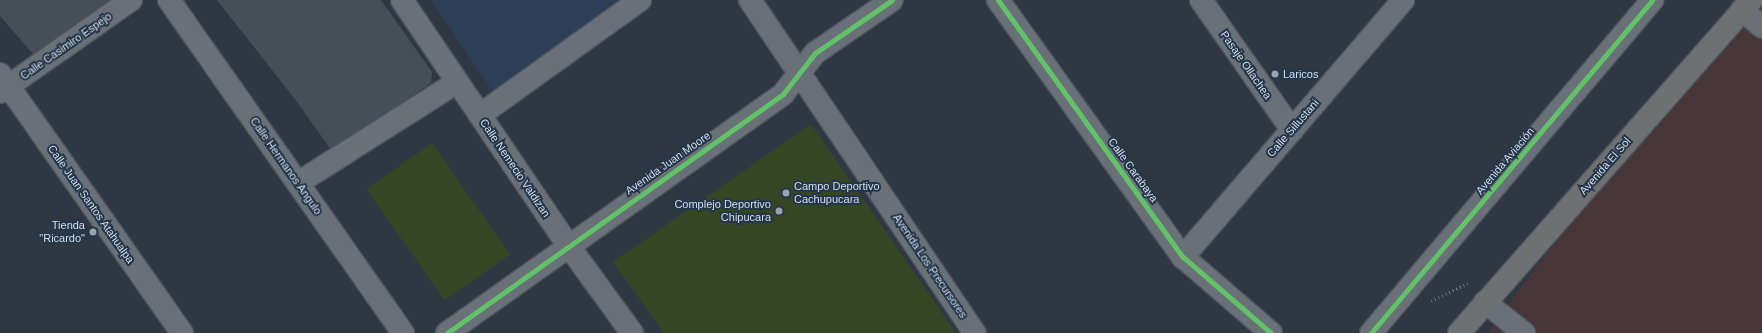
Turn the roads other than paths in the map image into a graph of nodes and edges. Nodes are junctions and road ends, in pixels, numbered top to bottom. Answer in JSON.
{"nodes":[{"id":1,"x":131,"y":0,"type":"edge"},
{"id":2,"x":170,"y":0,"type":"edge"},
{"id":3,"x":640,"y":0,"type":"edge"},
{"id":4,"x":750,"y":0,"type":"edge"},
{"id":5,"x":892,"y":0,"type":"edge"},
{"id":6,"x":998,"y":0,"type":"edge"},
{"id":7,"x":1201,"y":0,"type":"edge"},
{"id":8,"x":1402,"y":0,"type":"edge"},
{"id":9,"x":1652,"y":0,"type":"edge"},
{"id":10,"x":405,"y":1,"type":"edge"},
{"id":11,"x":1747,"y":5,"type":"edge"},
{"id":12,"x":1762,"y":27,"type":"edge"},
{"id":13,"x":799,"y":73,"type":"junction"},
{"id":14,"x":457,"y":82,"type":"junction"},
{"id":15,"x":3,"y":84,"type":"edge"},
{"id":16,"x":480,"y":115,"type":"junction"},
{"id":17,"x":1292,"y":130,"type":"junction"},
{"id":18,"x":298,"y":183,"type":"junction"},
{"id":19,"x":568,"y":245,"type":"junction"},
{"id":20,"x":1184,"y":257,"type":"junction"},
{"id":21,"x":1485,"y":302,"type":"junction"},
{"id":22,"x":182,"y":333,"type":"edge"},
{"id":23,"x":403,"y":333,"type":"edge"},
{"id":24,"x":447,"y":333,"type":"edge"},
{"id":25,"x":632,"y":333,"type":"edge"},
{"id":26,"x":975,"y":333,"type":"edge"},
{"id":27,"x":1271,"y":333,"type":"edge"},
{"id":28,"x":1371,"y":333,"type":"edge"},
{"id":29,"x":1459,"y":333,"type":"edge"},
{"id":30,"x":1524,"y":333,"type":"edge"}],
"edges":[{"from":1,"to":15,"type":"street","name":"Calle Casimiro Espejo"},
{"from":2,"to":18,"type":"street","name":"Calle Hermanos Angulo"},
{"from":3,"to":16,"type":"street"},
{"from":4,"to":13,"type":"street","name":"Avenida Los Precursores"},
{"from":5,"to":13,"type":"street","name":"Avenida Juan Moore"},
{"from":6,"to":20,"type":"street","name":"Calle Carabaya"},
{"from":7,"to":17,"type":"street","name":"Pasaje Ollachea"},
{"from":8,"to":17,"type":"street","name":"Calle Sillustani"},
{"from":9,"to":28,"type":"street","name":"Avenida Aviación"},
{"from":10,"to":14,"type":"street","name":"Calle Nemecio Valdizan"},
{"from":11,"to":12,"type":"street"},
{"from":11,"to":21,"type":"main road","name":"Avenida El Sol"},
{"from":13,"to":19,"type":"street","name":"Avenida Juan Moore"},
{"from":13,"to":26,"type":"street","name":"Avenida Los Precursores"},
{"from":14,"to":16,"type":"street","name":"Calle Nemecio Valdizan"},
{"from":14,"to":18,"type":"street"},
{"from":15,"to":22,"type":"street","name":"Calle Juan Santos Atahualpa"},
{"from":16,"to":19,"type":"street","name":"Calle Nemecio Valdizan"},
{"from":17,"to":20,"type":"street","name":"Calle Sillustani"},
{"from":18,"to":23,"type":"street","name":"Calle Hermanos Angulo"},
{"from":19,"to":24,"type":"street","name":"Avenida Juan Moore"},
{"from":19,"to":25,"type":"street","name":"Calle Nemecio Valdizan"},
{"from":20,"to":27,"type":"street","name":"Calle Carabaya"},
{"from":21,"to":29,"type":"main road","name":"Avenida El Sol"},
{"from":21,"to":30,"type":"street"}]}
